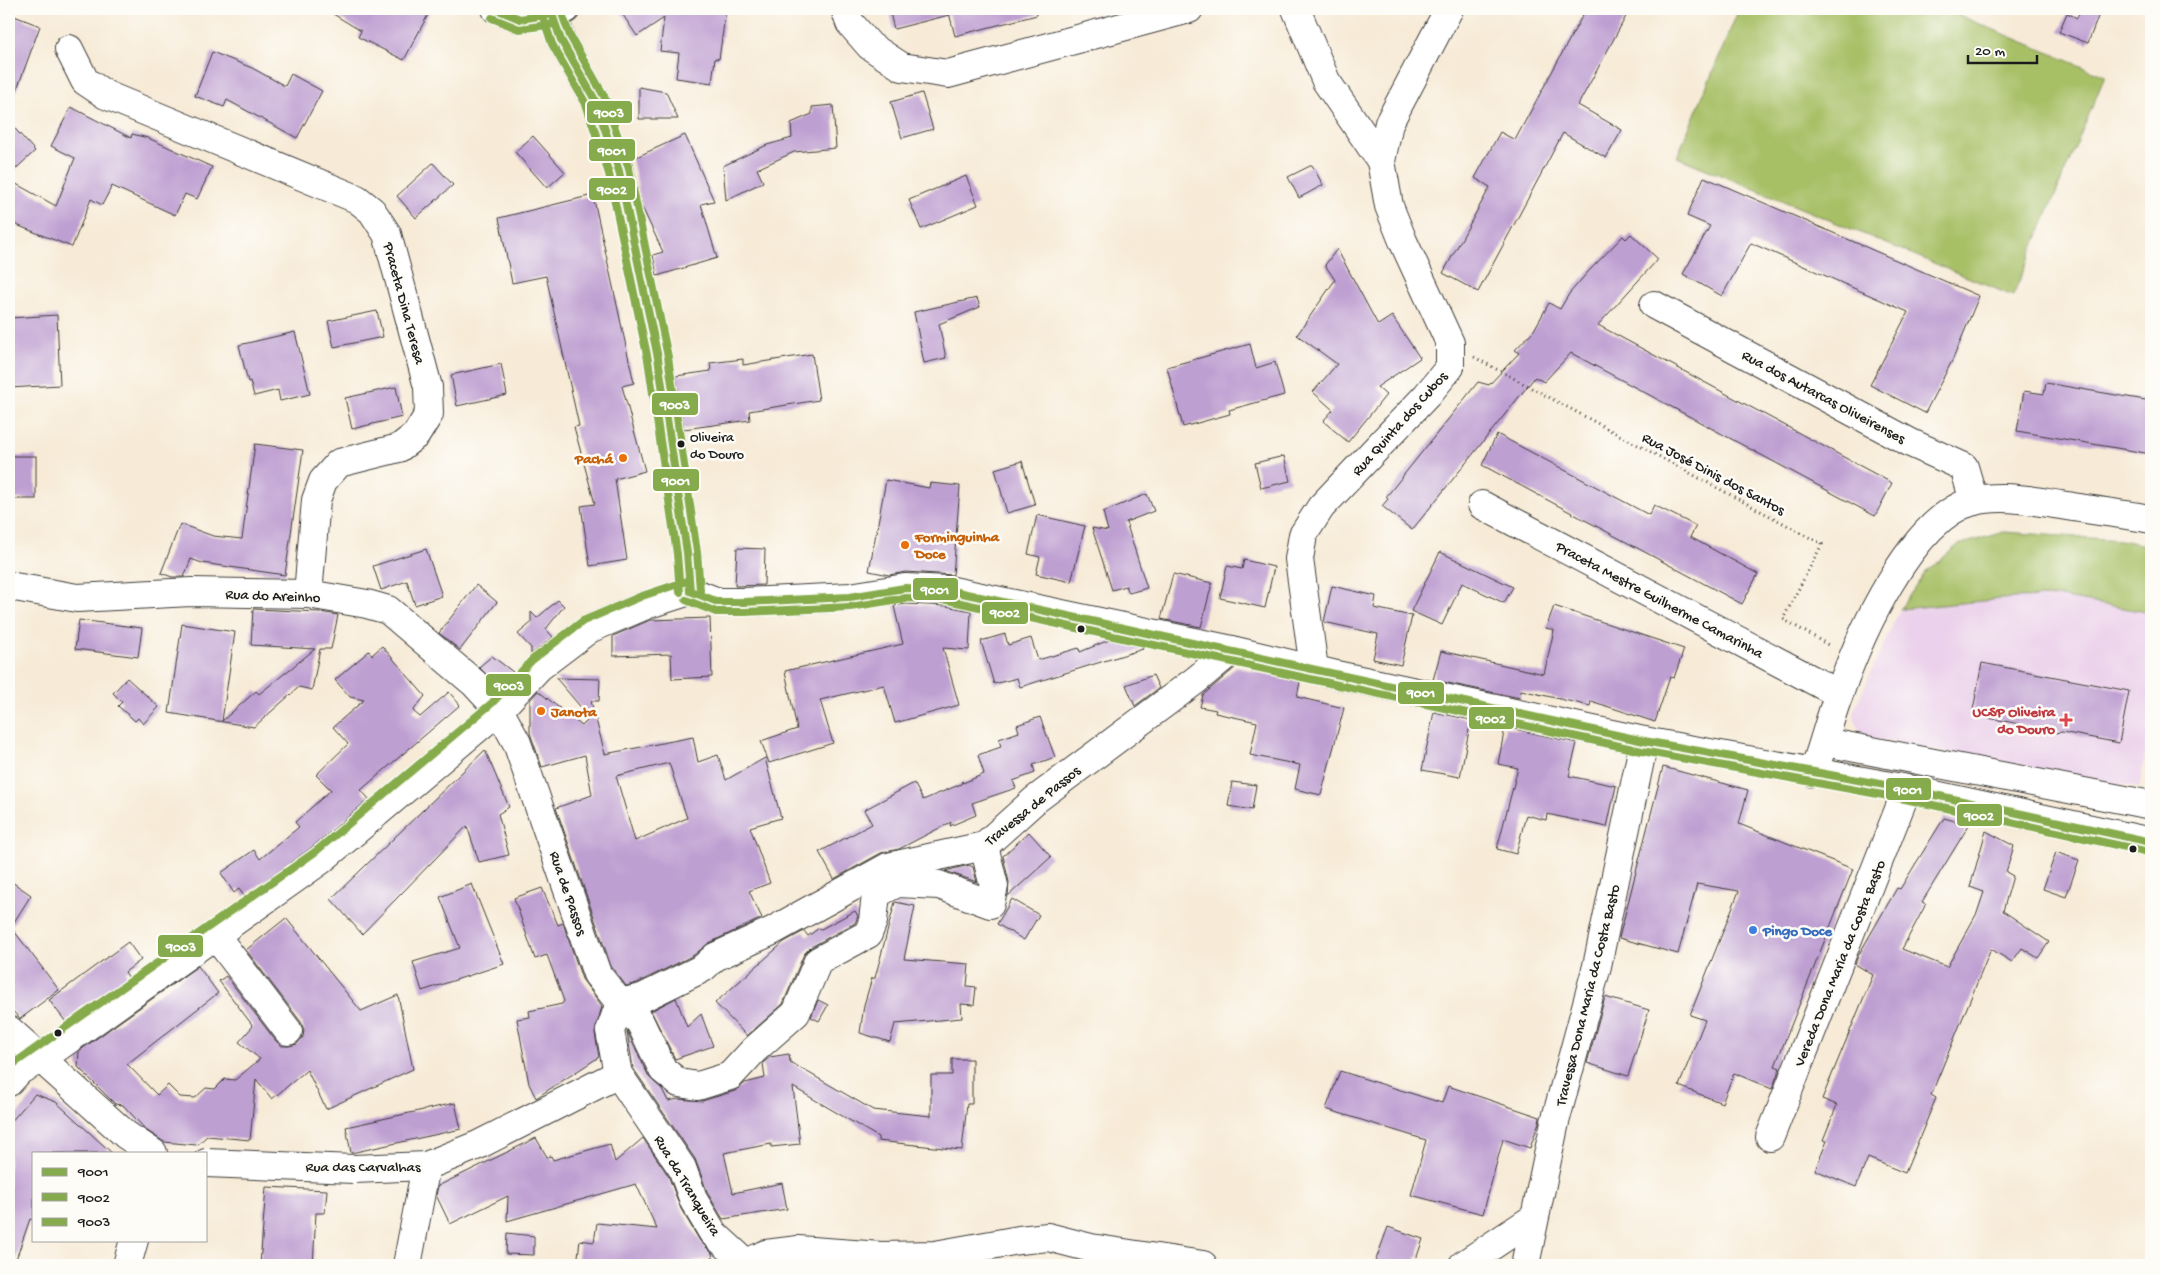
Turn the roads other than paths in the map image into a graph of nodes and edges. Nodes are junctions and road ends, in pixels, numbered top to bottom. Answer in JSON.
{"nodes":[{"id":1,"x":496,"y":9,"type":"edge"},
{"id":2,"x":845,"y":9,"type":"edge"},
{"id":3,"x":1189,"y":9,"type":"edge"},
{"id":4,"x":1296,"y":9,"type":"edge"},
{"id":5,"x":1449,"y":9,"type":"edge"},
{"id":6,"x":556,"y":11,"type":"edge"},
{"id":7,"x":69,"y":49,"type":"dead end"},
{"id":8,"x":1381,"y":161,"type":"junction"},
{"id":9,"x":1654,"y":305,"type":"dead end"},
{"id":10,"x":1974,"y":501,"type":"junction"},
{"id":11,"x":1482,"y":505,"type":"dead end"},
{"id":12,"x":2151,"y":519,"type":"edge"},
{"id":13,"x":9,"y":586,"type":"edge"},
{"id":14,"x":690,"y":591,"type":"junction"},
{"id":15,"x":308,"y":594,"type":"junction"},
{"id":16,"x":1232,"y":650,"type":"junction"},
{"id":17,"x":1314,"y":669,"type":"junction"},
{"id":18,"x":1839,"y":694,"type":"junction"},
{"id":19,"x":499,"y":710,"type":"junction"},
{"id":20,"x":1644,"y":741,"type":"junction"},
{"id":21,"x":1825,"y":742,"type":"junction"},
{"id":22,"x":1813,"y":773,"type":"junction"},
{"id":23,"x":1907,"y":790,"type":"junction"},
{"id":24,"x":2151,"y":805,"type":"edge"},
{"id":25,"x":2151,"y":842,"type":"edge"},
{"id":26,"x":984,"y":846,"type":"junction"},
{"id":27,"x":215,"y":935,"type":"junction"},
{"id":28,"x":620,"y":1003,"type":"junction"},
{"id":29,"x":9,"y":1030,"type":"edge"},
{"id":30,"x":288,"y":1031,"type":"dead end"},
{"id":31,"x":41,"y":1059,"type":"junction"},
{"id":32,"x":618,"y":1074,"type":"junction"},
{"id":33,"x":9,"y":1082,"type":"edge"},
{"id":34,"x":1770,"y":1137,"type":"dead end"},
{"id":35,"x":152,"y":1152,"type":"edge"},
{"id":36,"x":208,"y":1163,"type":"edge"},
{"id":37,"x":426,"y":1166,"type":"junction"},
{"id":38,"x":1534,"y":1218,"type":"junction"},
{"id":39,"x":133,"y":1242,"type":"edge"},
{"id":40,"x":748,"y":1264,"type":"edge"},
{"id":41,"x":126,"y":1265,"type":"edge"},
{"id":42,"x":407,"y":1265,"type":"edge"},
{"id":43,"x":1203,"y":1265,"type":"edge"},
{"id":44,"x":1463,"y":1265,"type":"edge"},
{"id":45,"x":1525,"y":1265,"type":"edge"}],
"edges":[{"from":1,"to":6,"type":"street"},
{"from":2,"to":3,"type":"street"},
{"from":4,"to":8,"type":"street"},
{"from":5,"to":8,"type":"street","name":"Rua Quinta dos Cubos"},
{"from":6,"to":14,"type":"street"},
{"from":7,"to":15,"type":"street","name":"Praceta Dina Teresa"},
{"from":8,"to":17,"type":"street","name":"Rua Quinta dos Cubos"},
{"from":9,"to":10,"type":"street","name":"Rua dos Autarcas Oliveirenses"},
{"from":10,"to":12,"type":"street"},
{"from":10,"to":18,"type":"street"},
{"from":11,"to":18,"type":"street","name":"Praceta Mestre Guilherme Camarinha"},
{"from":13,"to":15,"type":"street","name":"Rua do Areinho"},
{"from":14,"to":16,"type":"street"},
{"from":14,"to":19,"type":"street"},
{"from":15,"to":19,"type":"street","name":"Rua do Areinho"},
{"from":16,"to":17,"type":"street"},
{"from":16,"to":26,"type":"street","name":"Travessa de Passos"},
{"from":17,"to":20,"type":"street"},
{"from":18,"to":21,"type":"street"},
{"from":19,"to":27,"type":"street"},
{"from":19,"to":28,"type":"street","name":"Rua de Passos"},
{"from":20,"to":22,"type":"street"},
{"from":20,"to":38,"type":"street","name":"Travessa Dona Maria da Costa Basto"},
{"from":21,"to":22,"type":"street"},
{"from":21,"to":24,"type":"street"},
{"from":22,"to":23,"type":"street"},
{"from":23,"to":25,"type":"street"},
{"from":23,"to":34,"type":"street","name":"Vereda Dona Maria da Costa Basto"},
{"from":26,"to":28,"type":"street","name":"Travessa de Passos"},
{"from":26,"to":28,"type":"street","name":"Rua de Passos"},
{"from":27,"to":30,"type":"street"},
{"from":27,"to":31,"type":"street"},
{"from":28,"to":32,"type":"street"},
{"from":29,"to":31,"type":"street"},
{"from":31,"to":33,"type":"street"},
{"from":31,"to":35,"type":"street"},
{"from":32,"to":37,"type":"street","name":"Rua das Carvalhas"},
{"from":32,"to":40,"type":"street","name":"Rua da Tranqueira"},
{"from":36,"to":37,"type":"street","name":"Rua das Carvalhas"},
{"from":37,"to":42,"type":"street"},
{"from":38,"to":44,"type":"street"},
{"from":38,"to":45,"type":"street","name":"Travessa Dona Maria da Costa Basto"},
{"from":39,"to":41,"type":"street"},
{"from":40,"to":43,"type":"street"}]}
